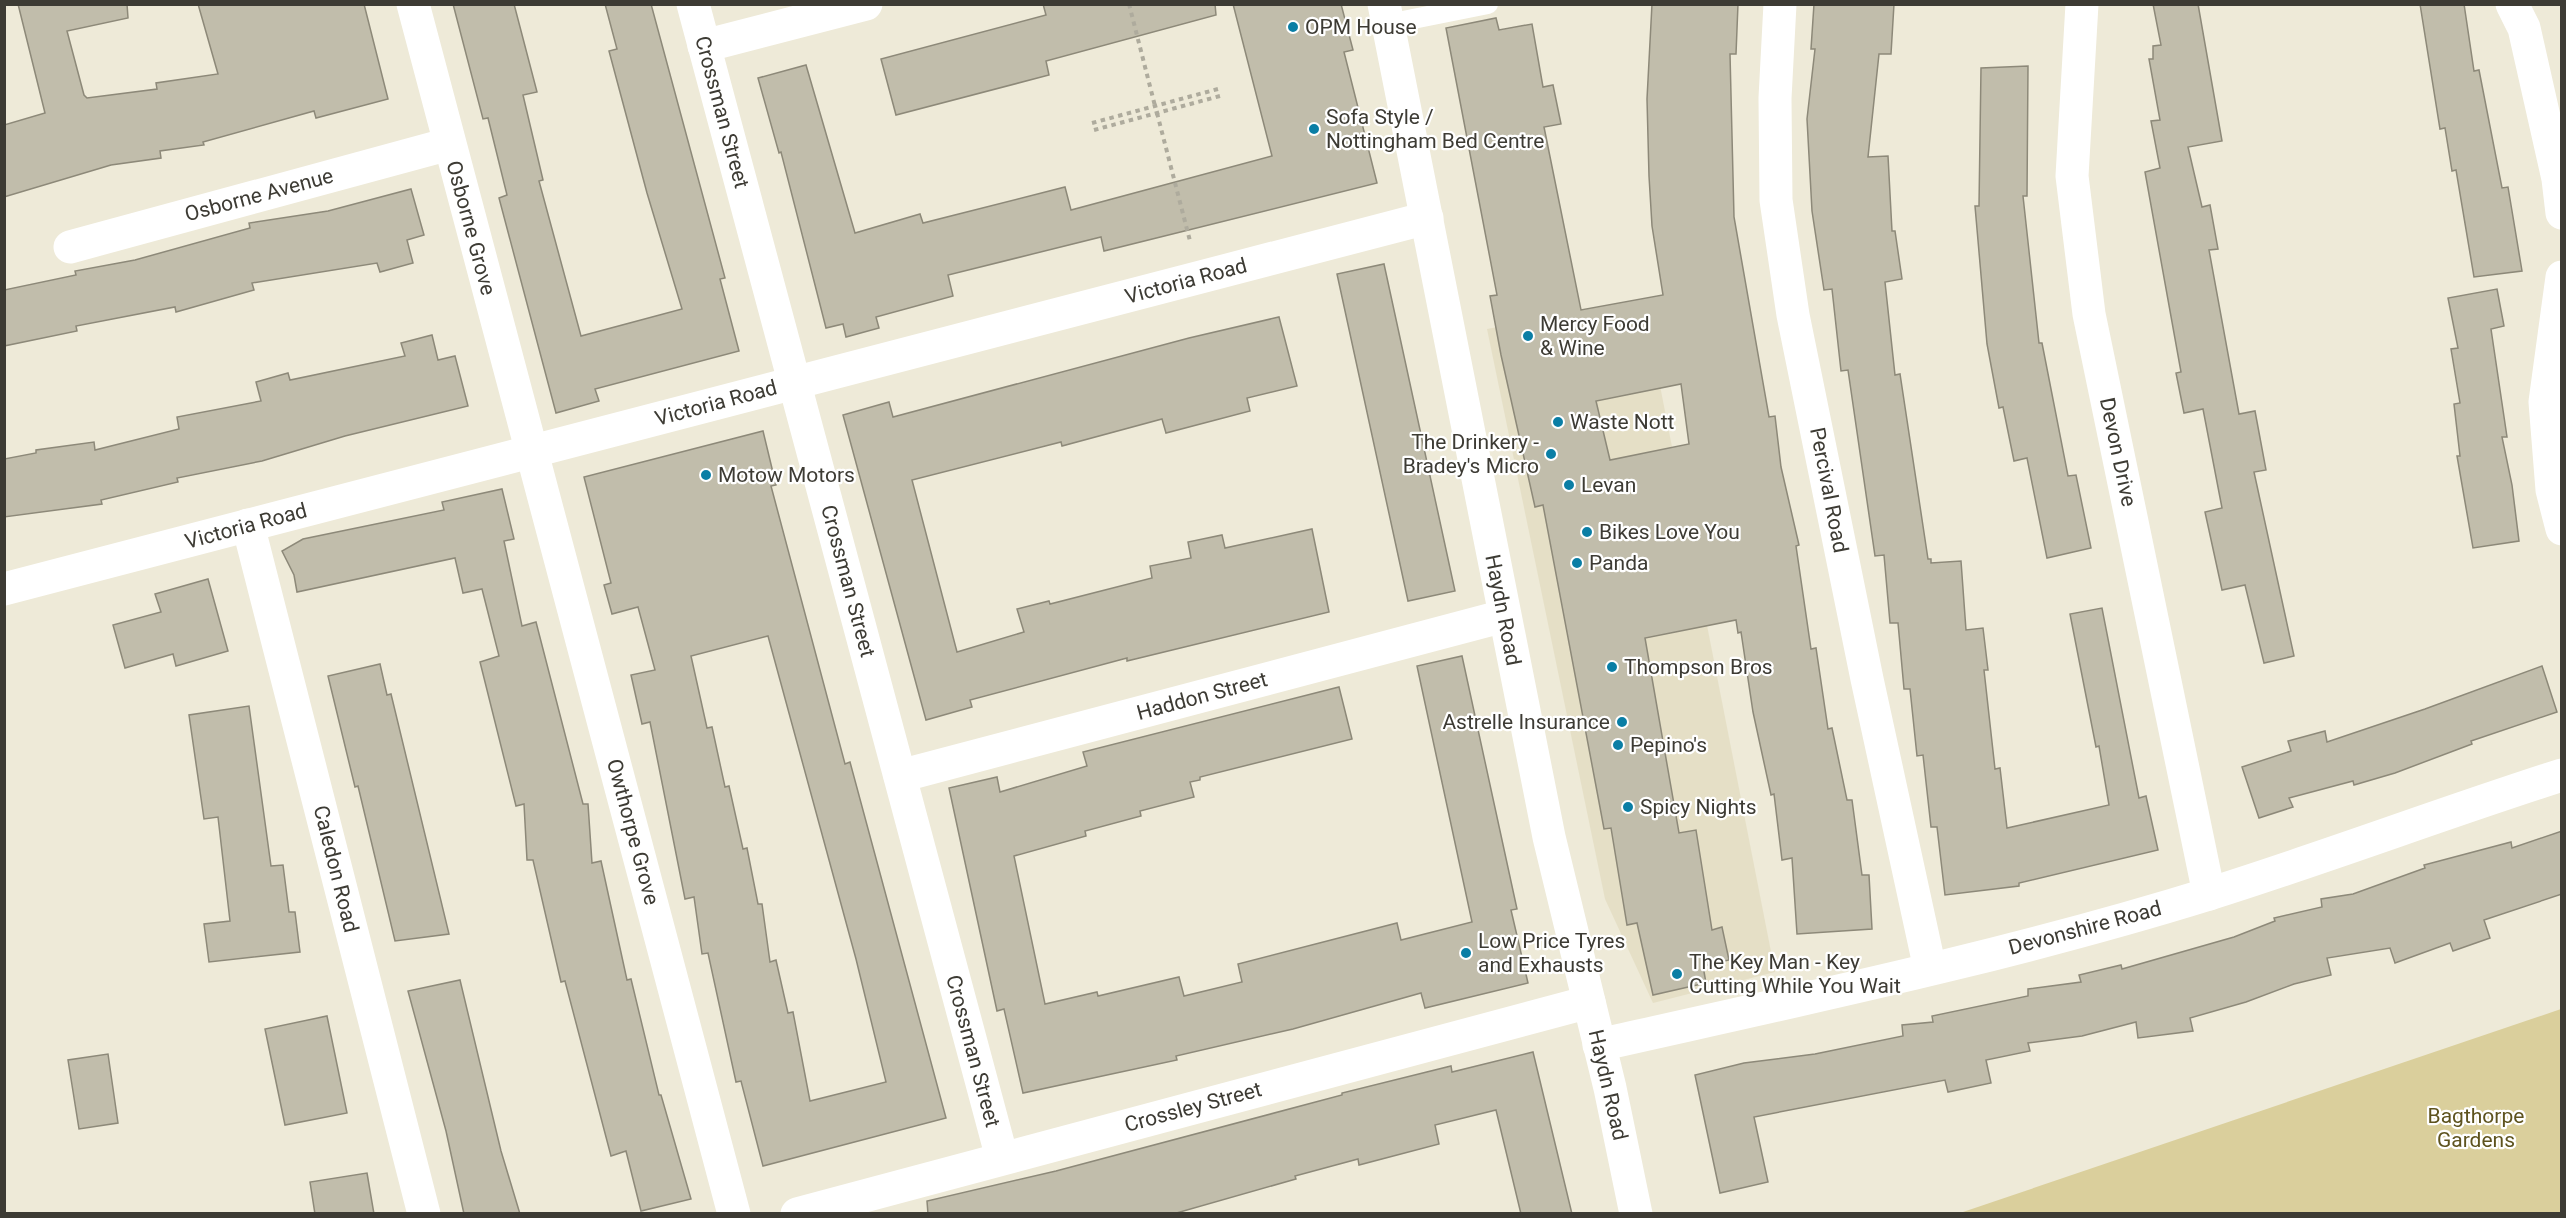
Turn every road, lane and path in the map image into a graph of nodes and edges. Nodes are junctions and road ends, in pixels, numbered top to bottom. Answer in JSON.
{"nodes":[{"id":1,"x":413,"y":4,"type":"edge"},
{"id":2,"x":693,"y":4,"type":"edge"},
{"id":3,"x":866,"y":4,"type":"edge"},
{"id":4,"x":1129,"y":4,"type":"edge"},
{"id":5,"x":1488,"y":4,"type":"edge"},
{"id":6,"x":1780,"y":4,"type":"edge"},
{"id":7,"x":2082,"y":4,"type":"edge"},
{"id":8,"x":2512,"y":4,"type":"edge"},
{"id":9,"x":1386,"y":14,"type":"edge"},
{"id":10,"x":704,"y":46,"type":"junction"},
{"id":11,"x":1218,"y":89,"type":"dead end"},
{"id":12,"x":1220,"y":96,"type":"dead end"},
{"id":13,"x":1155,"y":106,"type":"junction"},
{"id":14,"x":1157,"y":113,"type":"junction"},
{"id":15,"x":1092,"y":123,"type":"dead end"},
{"id":16,"x":1094,"y":130,"type":"dead end"},
{"id":17,"x":449,"y":144,"type":"junction"},
{"id":18,"x":2562,"y":213,"type":"edge"},
{"id":19,"x":1427,"y":218,"type":"junction"},
{"id":20,"x":70,"y":247,"type":"dead end"},
{"id":21,"x":1200,"y":277,"type":"junction"},
{"id":22,"x":2562,"y":277,"type":"edge"},
{"id":23,"x":795,"y":383,"type":"junction"},
{"id":24,"x":532,"y":451,"type":"junction"},
{"id":25,"x":248,"y":525,"type":"junction"},
{"id":26,"x":2562,"y":529,"type":"edge"},
{"id":27,"x":4,"y":589,"type":"edge"},
{"id":28,"x":1504,"y":616,"type":"junction"},
{"id":29,"x":2562,"y":775,"type":"edge"},
{"id":30,"x":900,"y":776,"type":"junction"},
{"id":31,"x":2209,"y":894,"type":"junction"},
{"id":32,"x":1930,"y":969,"type":"junction"},
{"id":33,"x":1589,"y":1002,"type":"junction"},
{"id":34,"x":1599,"y":1045,"type":"junction"},
{"id":35,"x":1002,"y":1158,"type":"junction"},
{"id":36,"x":886,"y":1202,"type":"edge"},
{"id":37,"x":424,"y":1214,"type":"edge"},
{"id":38,"x":734,"y":1214,"type":"edge"},
{"id":39,"x":797,"y":1214,"type":"edge"},
{"id":40,"x":1636,"y":1214,"type":"edge"}],
"edges":[{"from":1,"to":17,"type":"street","name":"Osborne Grove"},
{"from":2,"to":10,"type":"street","name":"Crossman Street"},
{"from":3,"to":10,"type":"street"},
{"from":4,"to":13,"type":"path"},
{"from":5,"to":9,"type":"lane"},
{"from":6,"to":32,"type":"street","name":"Percival Road"},
{"from":7,"to":31,"type":"street","name":"Devon Drive"},
{"from":8,"to":18,"type":"street"},
{"from":9,"to":19,"type":"street","name":"Haydn Road"},
{"from":10,"to":23,"type":"street","name":"Crossman Street"},
{"from":11,"to":13,"type":"path"},
{"from":12,"to":14,"type":"path"},
{"from":13,"to":15,"type":"path"},
{"from":14,"to":16,"type":"path"},
{"from":14,"to":21,"type":"path"},
{"from":17,"to":20,"type":"street","name":"Osborne Avenue"},
{"from":17,"to":24,"type":"street","name":"Osborne Grove"},
{"from":19,"to":21,"type":"street","name":"Victoria Road"},
{"from":19,"to":28,"type":"street","name":"Haydn Road"},
{"from":21,"to":23,"type":"street","name":"Victoria Road"},
{"from":22,"to":26,"type":"street"},
{"from":23,"to":24,"type":"street","name":"Victoria Road"},
{"from":23,"to":30,"type":"street","name":"Crossman Street"},
{"from":24,"to":25,"type":"street","name":"Victoria Road"},
{"from":24,"to":38,"type":"street","name":"Owthorpe Grove"},
{"from":25,"to":27,"type":"street","name":"Victoria Road"},
{"from":25,"to":37,"type":"street","name":"Caledon Road"},
{"from":28,"to":30,"type":"street","name":"Haddon Street"},
{"from":28,"to":33,"type":"street","name":"Haydn Road"},
{"from":29,"to":31,"type":"street","name":"Devonshire Road"},
{"from":30,"to":35,"type":"street","name":"Crossman Street"},
{"from":31,"to":32,"type":"street","name":"Devonshire Road"},
{"from":32,"to":34,"type":"street","name":"Devonshire Road"},
{"from":33,"to":34,"type":"street","name":"Haydn Road"},
{"from":33,"to":35,"type":"street","name":"Crossley Street"},
{"from":34,"to":40,"type":"street","name":"Haydn Road"},
{"from":35,"to":36,"type":"street","name":"Crossley Street"},
{"from":36,"to":39,"type":"street","name":"Crossley Street"}]}
